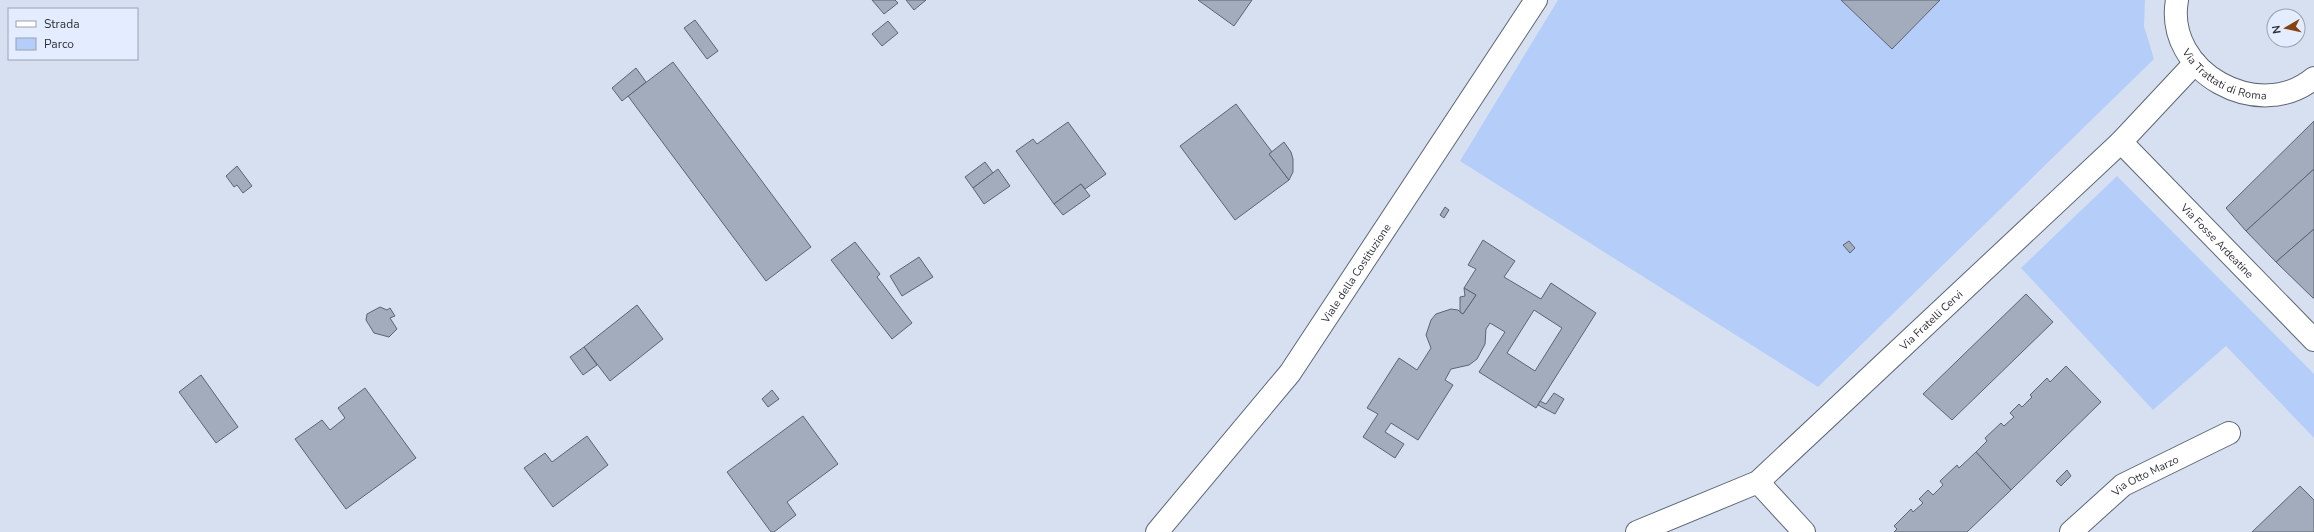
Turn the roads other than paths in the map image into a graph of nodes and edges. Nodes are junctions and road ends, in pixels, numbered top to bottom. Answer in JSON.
{"nodes":[{"id":1,"x":1536,"y":0,"type":"edge"},
{"id":2,"x":2177,"y":0,"type":"edge"},
{"id":3,"x":2195,"y":63,"type":"junction"},
{"id":4,"x":2314,"y":78,"type":"edge"},
{"id":5,"x":2121,"y":142,"type":"junction"},
{"id":6,"x":2314,"y":340,"type":"edge"},
{"id":7,"x":2229,"y":433,"type":"dead end"},
{"id":8,"x":1758,"y":482,"type":"junction"},
{"id":9,"x":1166,"y":529,"type":"edge"},
{"id":10,"x":1637,"y":532,"type":"edge"},
{"id":11,"x":1804,"y":532,"type":"edge"},
{"id":12,"x":2071,"y":532,"type":"edge"}],
"edges":[{"from":1,"to":9,"type":"street","name":"Viale della Costituzione"},
{"from":2,"to":3,"type":"street","name":"Via Trattati di Roma"},
{"from":3,"to":4,"type":"street","name":"Via Trattati di Roma"},
{"from":3,"to":5,"type":"street","name":"Via Fratelli Cervi"},
{"from":5,"to":6,"type":"street","name":"Via Fosse Ardeatine"},
{"from":5,"to":8,"type":"street","name":"Via Fratelli Cervi"},
{"from":7,"to":12,"type":"street","name":"Via Otto Marzo"},
{"from":8,"to":10,"type":"street","name":"Via Fratelli Cervi"},
{"from":8,"to":11,"type":"street"}]}
